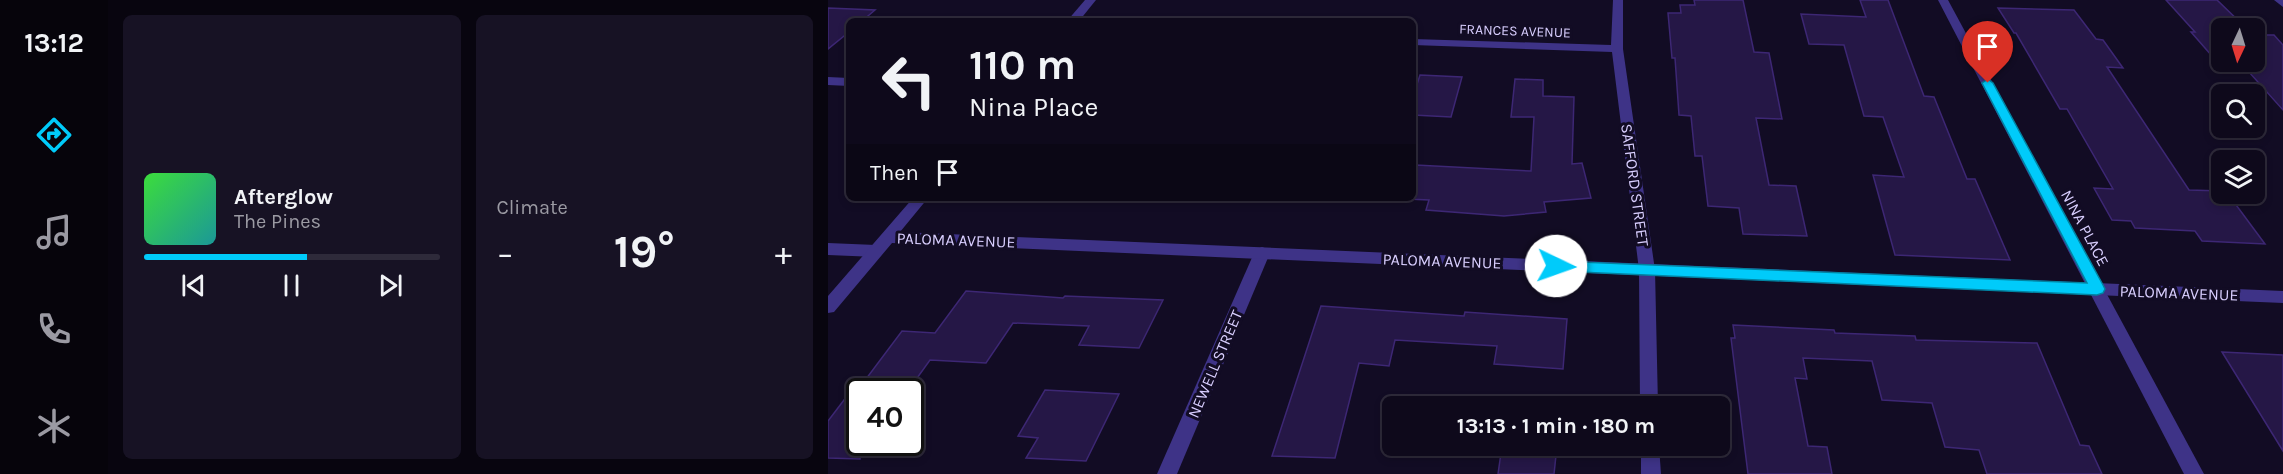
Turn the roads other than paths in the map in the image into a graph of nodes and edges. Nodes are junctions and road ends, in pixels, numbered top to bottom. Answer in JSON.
{"nodes":[{"id":1,"x":1091,"y":0,"type":"edge"},
{"id":2,"x":1618,"y":0,"type":"edge"},
{"id":3,"x":1944,"y":0,"type":"edge"},
{"id":4,"x":2279,"y":0,"type":"edge"},
{"id":5,"x":2283,"y":4,"type":"edge"},
{"id":6,"x":1076,"y":18,"type":"edge"},
{"id":7,"x":1416,"y":42,"type":"edge"},
{"id":8,"x":1617,"y":49,"type":"junction"},
{"id":9,"x":828,"y":81,"type":"edge"},
{"id":10,"x":846,"y":82,"type":"edge"},
{"id":11,"x":918,"y":201,"type":"edge"},
{"id":12,"x":888,"y":237,"type":"junction"},
{"id":13,"x":828,"y":249,"type":"edge"},
{"id":14,"x":876,"y":252,"type":"junction"},
{"id":15,"x":1262,"y":253,"type":"junction"},
{"id":16,"x":1647,"y":270,"type":"junction"},
{"id":17,"x":2097,"y":289,"type":"junction"},
{"id":18,"x":2283,"y":297,"type":"edge"},
{"id":19,"x":828,"y":307,"type":"edge"},
{"id":20,"x":1649,"y":396,"type":"edge"},
{"id":21,"x":1650,"y":456,"type":"edge"},
{"id":22,"x":1167,"y":474,"type":"edge"},
{"id":23,"x":1651,"y":474,"type":"edge"},
{"id":24,"x":2193,"y":474,"type":"edge"}],
"edges":[{"from":1,"to":6,"type":"street"},
{"from":2,"to":8,"type":"street","name":"SAFFORD STREET"},
{"from":3,"to":17,"type":"street","name":"NINA PLACE"},
{"from":4,"to":5,"type":"street"},
{"from":7,"to":8,"type":"street","name":"FRANCES AVENUE"},
{"from":8,"to":16,"type":"street","name":"SAFFORD STREET"},
{"from":9,"to":10,"type":"street"},
{"from":11,"to":12,"type":"street"},
{"from":12,"to":14,"type":"street"},
{"from":12,"to":15,"type":"street","name":"PALOMA AVENUE"},
{"from":13,"to":14,"type":"street"},
{"from":14,"to":19,"type":"street"},
{"from":15,"to":16,"type":"street","name":"PALOMA AVENUE"},
{"from":15,"to":22,"type":"street","name":"NEWELL STREET"},
{"from":16,"to":17,"type":"street","name":"PALOMA AVENUE"},
{"from":16,"to":20,"type":"street","name":"SAFFORD STREET"},
{"from":17,"to":18,"type":"street","name":"PALOMA AVENUE"},
{"from":17,"to":24,"type":"street","name":"NINA PLACE"},
{"from":21,"to":23,"type":"street"}]}
